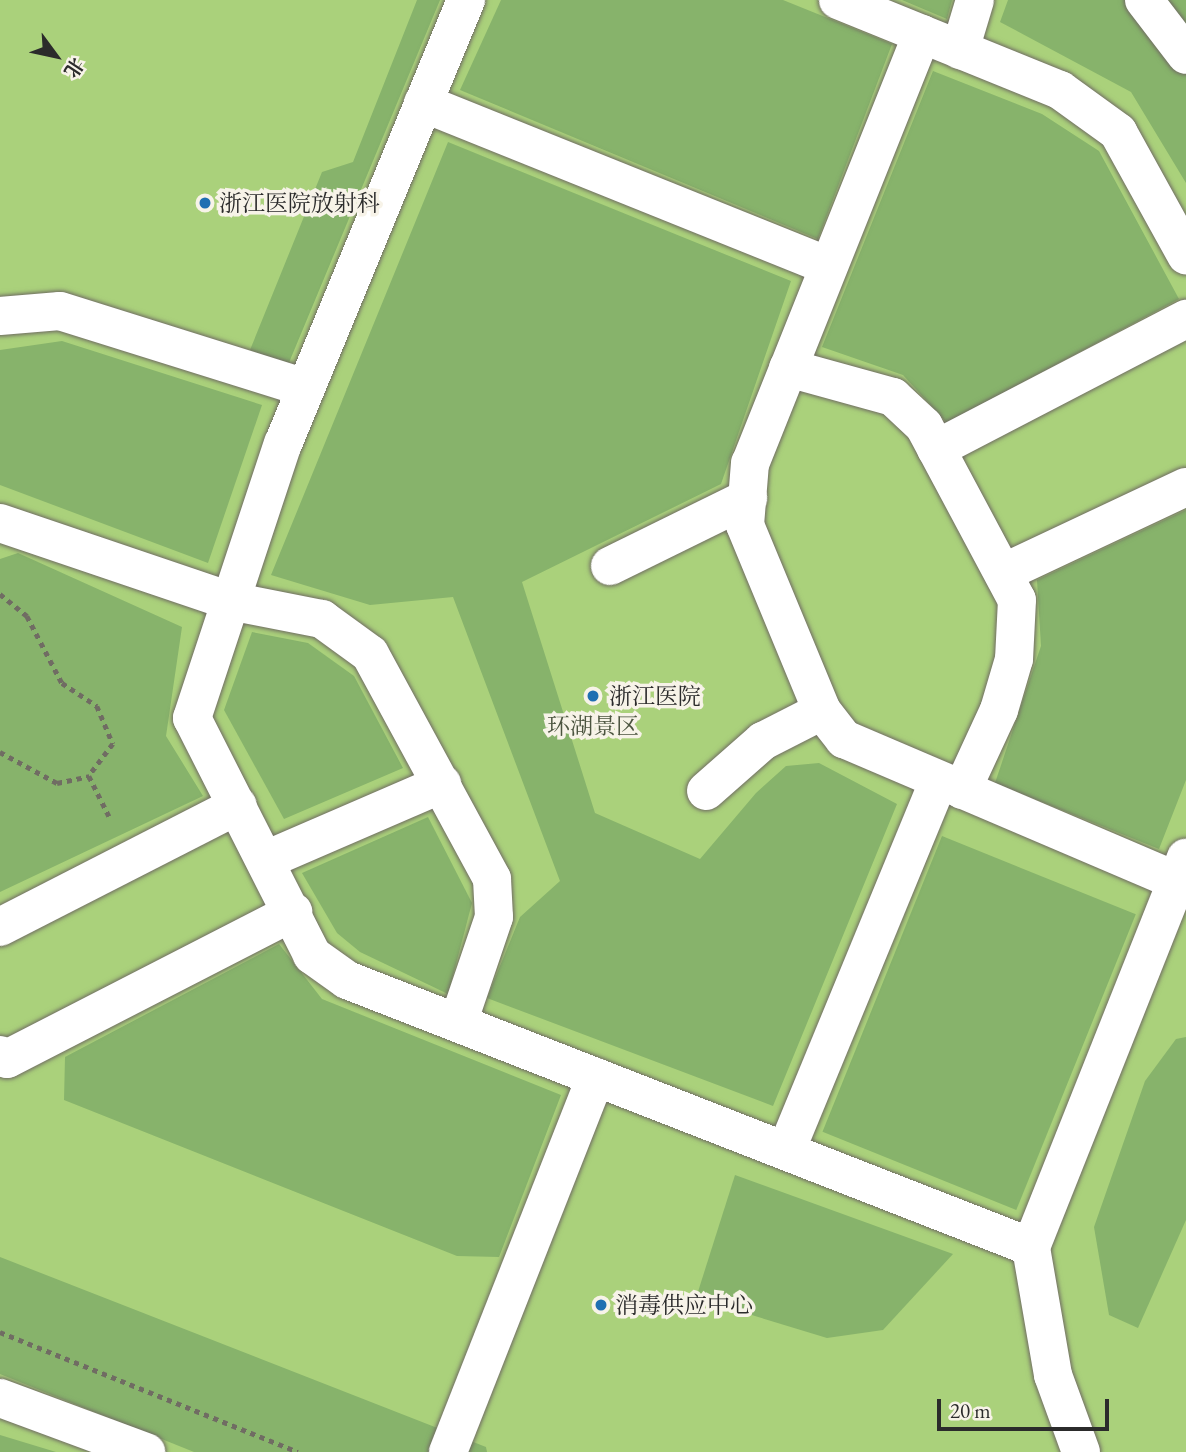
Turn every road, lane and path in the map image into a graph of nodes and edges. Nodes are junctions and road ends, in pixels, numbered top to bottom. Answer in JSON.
{"nodes":[{"id":1,"x":466,"y":0,"type":"edge"},
{"id":2,"x":838,"y":0,"type":"edge"},
{"id":3,"x":975,"y":0,"type":"edge"},
{"id":4,"x":1144,"y":0,"type":"edge"},
{"id":5,"x":922,"y":34,"type":"junction"},
{"id":6,"x":960,"y":50,"type":"junction"},
{"id":7,"x":1186,"y":55,"type":"edge"},
{"id":8,"x":423,"y":103,"type":"junction"},
{"id":9,"x":1186,"y":255,"type":"edge"},
{"id":10,"x":829,"y":266,"type":"junction"},
{"id":11,"x":0,"y":316,"type":"edge"},
{"id":12,"x":1186,"y":319,"type":"edge"},
{"id":13,"x":788,"y":368,"type":"junction"},
{"id":14,"x":306,"y":388,"type":"junction"},
{"id":15,"x":936,"y":449,"type":"junction"},
{"id":16,"x":1186,"y":487,"type":"edge"},
{"id":17,"x":748,"y":498,"type":"junction"},
{"id":18,"x":0,"y":523,"type":"edge"},
{"id":19,"x":610,"y":566,"type":"dead end"},
{"id":20,"x":1003,"y":573,"type":"junction"},
{"id":21,"x":0,"y":594,"type":"edge"},
{"id":22,"x":229,"y":601,"type":"junction"},
{"id":23,"x":822,"y":712,"type":"junction"},
{"id":24,"x":0,"y":752,"type":"edge"},
{"id":25,"x":89,"y":776,"type":"junction"},
{"id":26,"x":442,"y":784,"type":"junction"},
{"id":27,"x":951,"y":785,"type":"junction"},
{"id":28,"x":706,"y":791,"type":"dead end"},
{"id":29,"x":238,"y":805,"type":"junction"},
{"id":30,"x":266,"y":860,"type":"junction"},
{"id":31,"x":121,"y":864,"type":"junction"},
{"id":32,"x":1182,"y":870,"type":"edge"},
{"id":33,"x":293,"y":912,"type":"junction"},
{"id":34,"x":0,"y":927,"type":"edge"},
{"id":35,"x":458,"y":1023,"type":"junction"},
{"id":36,"x":0,"y":1055,"type":"edge"},
{"id":37,"x":596,"y":1077,"type":"junction"},
{"id":38,"x":786,"y":1152,"type":"junction"},
{"id":39,"x":1031,"y":1247,"type":"junction"},
{"id":40,"x":0,"y":1332,"type":"edge"},
{"id":41,"x":0,"y":1398,"type":"edge"},
{"id":42,"x":146,"y":1452,"type":"edge"},
{"id":43,"x":298,"y":1452,"type":"edge"},
{"id":44,"x":448,"y":1452,"type":"edge"},
{"id":45,"x":1081,"y":1452,"type":"edge"}],
"edges":[{"from":1,"to":8,"type":"street"},
{"from":2,"to":5,"type":"street"},
{"from":3,"to":6,"type":"street"},
{"from":4,"to":7,"type":"street"},
{"from":5,"to":6,"type":"street"},
{"from":5,"to":10,"type":"street"},
{"from":6,"to":9,"type":"street"},
{"from":8,"to":10,"type":"street"},
{"from":8,"to":14,"type":"street"},
{"from":10,"to":13,"type":"street"},
{"from":11,"to":14,"type":"street"},
{"from":12,"to":15,"type":"street"},
{"from":13,"to":15,"type":"street"},
{"from":13,"to":17,"type":"street"},
{"from":14,"to":22,"type":"street"},
{"from":15,"to":20,"type":"street"},
{"from":16,"to":20,"type":"street"},
{"from":17,"to":19,"type":"street"},
{"from":17,"to":23,"type":"street"},
{"from":18,"to":22,"type":"street"},
{"from":20,"to":27,"type":"street"},
{"from":21,"to":25,"type":"path"},
{"from":22,"to":26,"type":"street"},
{"from":22,"to":29,"type":"street"},
{"from":23,"to":27,"type":"street"},
{"from":23,"to":28,"type":"street"},
{"from":24,"to":25,"type":"path"},
{"from":25,"to":31,"type":"path"},
{"from":26,"to":30,"type":"street"},
{"from":26,"to":35,"type":"street"},
{"from":27,"to":32,"type":"street"},
{"from":27,"to":38,"type":"street"},
{"from":29,"to":30,"type":"street"},
{"from":29,"to":31,"type":"street"},
{"from":30,"to":33,"type":"street"},
{"from":31,"to":34,"type":"street"},
{"from":32,"to":39,"type":"street"},
{"from":33,"to":35,"type":"street"},
{"from":33,"to":36,"type":"street"},
{"from":35,"to":37,"type":"street"},
{"from":37,"to":38,"type":"street"},
{"from":37,"to":44,"type":"street"},
{"from":38,"to":39,"type":"street"},
{"from":39,"to":45,"type":"street"},
{"from":40,"to":43,"type":"path"},
{"from":41,"to":42,"type":"street"}]}
